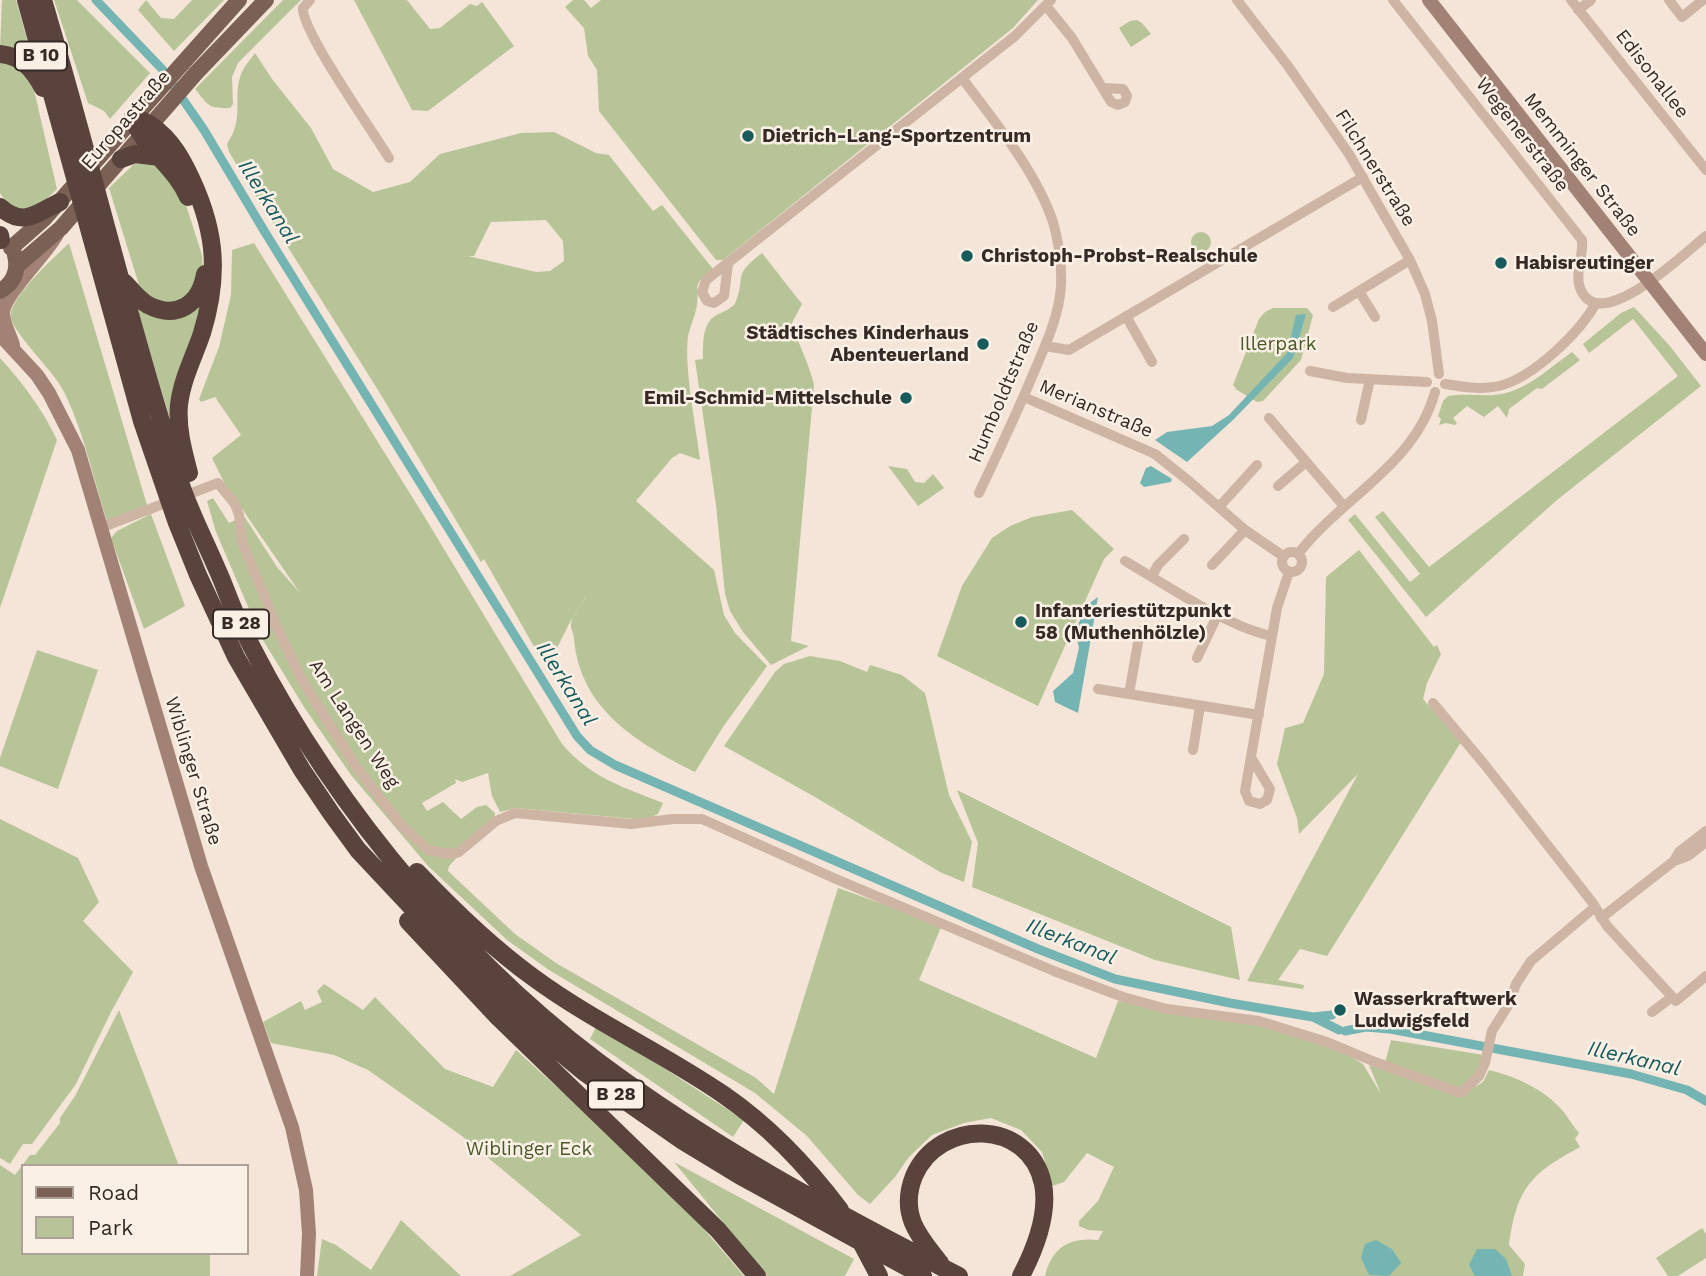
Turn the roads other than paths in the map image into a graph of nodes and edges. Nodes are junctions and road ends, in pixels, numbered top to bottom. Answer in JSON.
{"nodes":[{"id":1,"x":26,"y":0,"type":"edge"},
{"id":2,"x":43,"y":0,"type":"edge"},
{"id":3,"x":239,"y":0,"type":"edge"},
{"id":4,"x":266,"y":0,"type":"edge"},
{"id":5,"x":310,"y":0,"type":"edge"},
{"id":6,"x":1237,"y":0,"type":"edge"},
{"id":7,"x":1393,"y":0,"type":"edge"},
{"id":8,"x":1429,"y":0,"type":"edge"},
{"id":9,"x":1570,"y":0,"type":"edge"},
{"id":10,"x":1591,"y":0,"type":"edge"},
{"id":11,"x":1669,"y":0,"type":"edge"},
{"id":12,"x":1703,"y":0,"type":"edge"},
{"id":13,"x":1049,"y":3,"type":"edge"},
{"id":14,"x":1578,"y":10,"type":"junction"},
{"id":15,"x":0,"y":54,"type":"edge"},
{"id":16,"x":962,"y":78,"type":"junction"},
{"id":17,"x":1103,"y":88,"type":"dead end"},
{"id":18,"x":56,"y":112,"type":"junction"},
{"id":19,"x":133,"y":117,"type":"junction"},
{"id":20,"x":146,"y":130,"type":"junction"},
{"id":21,"x":160,"y":157,"type":"junction"},
{"id":22,"x":389,"y":158,"type":"dead end"},
{"id":23,"x":121,"y":159,"type":"junction"},
{"id":24,"x":1706,"y":170,"type":"edge"},
{"id":25,"x":1363,"y":177,"type":"junction"},
{"id":26,"x":60,"y":202,"type":"junction"},
{"id":27,"x":0,"y":207,"type":"edge"},
{"id":28,"x":61,"y":228,"type":"junction"},
{"id":29,"x":1706,"y":236,"type":"edge"},
{"id":30,"x":3,"y":241,"type":"edge"},
{"id":31,"x":1410,"y":260,"type":"junction"},
{"id":32,"x":728,"y":264,"type":"dead end"},
{"id":33,"x":17,"y":266,"type":"junction"},
{"id":34,"x":112,"y":278,"type":"junction"},
{"id":35,"x":1648,"y":281,"type":"junction"},
{"id":36,"x":0,"y":291,"type":"edge"},
{"id":37,"x":1359,"y":291,"type":"junction"},
{"id":38,"x":1594,"y":302,"type":"junction"},
{"id":39,"x":1333,"y":307,"type":"dead end"},
{"id":40,"x":1126,"y":316,"type":"junction"},
{"id":41,"x":1374,"y":317,"type":"dead end"},
{"id":42,"x":1,"y":334,"type":"edge"},
{"id":43,"x":1045,"y":346,"type":"junction"},
{"id":44,"x":14,"y":350,"type":"junction"},
{"id":45,"x":1706,"y":354,"type":"edge"},
{"id":46,"x":1152,"y":362,"type":"dead end"},
{"id":47,"x":1310,"y":371,"type":"dead end"},
{"id":48,"x":1438,"y":374,"type":"junction"},
{"id":49,"x":1370,"y":379,"type":"junction"},
{"id":50,"x":1427,"y":382,"type":"junction"},
{"id":51,"x":1446,"y":384,"type":"junction"},
{"id":52,"x":1435,"y":392,"type":"junction"},
{"id":53,"x":1024,"y":397,"type":"junction"},
{"id":54,"x":1269,"y":418,"type":"dead end"},
{"id":55,"x":1361,"y":419,"type":"dead end"},
{"id":56,"x":1306,"y":462,"type":"junction"},
{"id":57,"x":1257,"y":465,"type":"dead end"},
{"id":58,"x":1278,"y":486,"type":"dead end"},
{"id":59,"x":979,"y":493,"type":"dead end"},
{"id":60,"x":183,"y":496,"type":"junction"},
{"id":61,"x":1343,"y":505,"type":"junction"},
{"id":62,"x":1219,"y":507,"type":"junction"},
{"id":63,"x":100,"y":528,"type":"junction"},
{"id":64,"x":1245,"y":530,"type":"junction"},
{"id":65,"x":1184,"y":539,"type":"dead end"},
{"id":66,"x":1298,"y":554,"type":"junction"},
{"id":67,"x":1283,"y":556,"type":"junction"},
{"id":68,"x":1125,"y":561,"type":"dead end"},
{"id":69,"x":1212,"y":565,"type":"dead end"},
{"id":70,"x":1289,"y":572,"type":"junction"},
{"id":71,"x":1152,"y":576,"type":"junction"},
{"id":72,"x":1219,"y":614,"type":"junction"},
{"id":73,"x":1140,"y":631,"type":"dead end"},
{"id":74,"x":1272,"y":636,"type":"junction"},
{"id":75,"x":1197,"y":658,"type":"dead end"},
{"id":76,"x":1098,"y":689,"type":"dead end"},
{"id":77,"x":1129,"y":694,"type":"junction"},
{"id":78,"x":1433,"y":703,"type":"dead end"},
{"id":79,"x":1200,"y":706,"type":"junction"},
{"id":80,"x":1259,"y":715,"type":"junction"},
{"id":81,"x":1193,"y":750,"type":"dead end"},
{"id":82,"x":1252,"y":759,"type":"dead end"},
{"id":83,"x":358,"y":816,"type":"junction"},
{"id":84,"x":1706,"y":831,"type":"edge"},
{"id":85,"x":1706,"y":842,"type":"edge"},
{"id":86,"x":358,"y":850,"type":"junction"},
{"id":87,"x":1674,"y":861,"type":"junction"},
{"id":88,"x":1595,"y":907,"type":"junction"},
{"id":89,"x":1601,"y":918,"type":"junction"},
{"id":90,"x":1706,"y":976,"type":"edge"},
{"id":91,"x":1672,"y":997,"type":"junction"},
{"id":92,"x":1653,"y":1012,"type":"dead end"},
{"id":93,"x":952,"y":1272,"type":"edge"},
{"id":94,"x":307,"y":1276,"type":"edge"},
{"id":95,"x":757,"y":1276,"type":"edge"},
{"id":96,"x":879,"y":1276,"type":"edge"},
{"id":97,"x":923,"y":1276,"type":"edge"},
{"id":98,"x":1021,"y":1276,"type":"edge"}],
"edges":[{"from":1,"to":18,"type":"highway","number":"B 10"},
{"from":2,"to":34,"type":"highway","number":"B 10"},
{"from":3,"to":19,"type":"main road","name":"Europastraße"},
{"from":4,"to":20,"type":"main road","name":"Europastraße"},
{"from":5,"to":22,"type":"street"},
{"from":6,"to":25,"type":"street","name":"Filchnerstraße"},
{"from":7,"to":38,"type":"street","name":"Wegenerstraße"},
{"from":8,"to":35,"type":"main road","name":"Memminger Straße"},
{"from":9,"to":14,"type":"street","name":"Edisonallee"},
{"from":10,"to":14,"type":"street"},
{"from":11,"to":12,"type":"street"},
{"from":13,"to":16,"type":"street"},
{"from":13,"to":17,"type":"street"},
{"from":14,"to":24,"type":"street","name":"Edisonallee"},
{"from":15,"to":18,"type":"highway"},
{"from":16,"to":32,"type":"street"},
{"from":16,"to":43,"type":"street","name":"Humboldtstraße"},
{"from":18,"to":34,"type":"highway","number":"B 10"},
{"from":19,"to":20,"type":"highway"},
{"from":19,"to":26,"type":"main road","name":"Europastraße"},
{"from":20,"to":21,"type":"highway","number":"B 10"},
{"from":20,"to":23,"type":"main road","name":"Europastraße"},
{"from":20,"to":60,"type":"highway"},
{"from":21,"to":23,"type":"highway"},
{"from":21,"to":34,"type":"highway","number":"B 10"},
{"from":23,"to":28,"type":"main road","name":"Europastraße"},
{"from":25,"to":31,"type":"street","name":"Filchnerstraße"},
{"from":25,"to":40,"type":"street"},
{"from":26,"to":27,"type":"highway"},
{"from":26,"to":30,"type":"main road","name":"Europastraße"},
{"from":28,"to":33,"type":"main road","name":"Europastraße"},
{"from":28,"to":44,"type":"main road"},
{"from":29,"to":35,"type":"street"},
{"from":30,"to":33,"type":"main road"},
{"from":31,"to":37,"type":"street"},
{"from":31,"to":48,"type":"street","name":"Filchnerstraße"},
{"from":33,"to":36,"type":"main road","name":"Europastraße"},
{"from":34,"to":60,"type":"highway","number":"B 28"},
{"from":35,"to":38,"type":"street"},
{"from":35,"to":45,"type":"main road","name":"Memminger Straße"},
{"from":37,"to":39,"type":"street"},
{"from":37,"to":41,"type":"street"},
{"from":38,"to":51,"type":"street"},
{"from":40,"to":43,"type":"street"},
{"from":40,"to":46,"type":"street"},
{"from":42,"to":44,"type":"main road","name":"Wiblinger Straße"},
{"from":43,"to":53,"type":"street","name":"Humboldtstraße"},
{"from":44,"to":63,"type":"main road","name":"Wiblinger Straße"},
{"from":47,"to":49,"type":"street"},
{"from":48,"to":50,"type":"street"},
{"from":48,"to":51,"type":"street"},
{"from":49,"to":50,"type":"street"},
{"from":49,"to":55,"type":"street"},
{"from":50,"to":52,"type":"street"},
{"from":51,"to":52,"type":"street"},
{"from":52,"to":61,"type":"street"},
{"from":53,"to":59,"type":"street","name":"Humboldtstraße"},
{"from":53,"to":62,"type":"street","name":"Merianstraße"},
{"from":54,"to":56,"type":"street"},
{"from":56,"to":58,"type":"street"},
{"from":56,"to":61,"type":"street"},
{"from":57,"to":62,"type":"street"},
{"from":60,"to":83,"type":"highway","number":"B 28"},
{"from":60,"to":86,"type":"highway","number":"B 28"},
{"from":61,"to":66,"type":"street"},
{"from":62,"to":64,"type":"street","name":"Merianstraße"},
{"from":63,"to":88,"type":"street","name":"Am Langen Weg"},
{"from":63,"to":94,"type":"main road","name":"Wiblinger Straße"},
{"from":64,"to":67,"type":"street","name":"Merianstraße"},
{"from":64,"to":69,"type":"street"},
{"from":65,"to":71,"type":"street"},
{"from":66,"to":67,"type":"street"},
{"from":66,"to":70,"type":"street"},
{"from":67,"to":70,"type":"street"},
{"from":68,"to":71,"type":"street"},
{"from":70,"to":74,"type":"street"},
{"from":71,"to":72,"type":"street"},
{"from":72,"to":74,"type":"street"},
{"from":72,"to":75,"type":"street"},
{"from":73,"to":77,"type":"street"},
{"from":74,"to":80,"type":"street"},
{"from":76,"to":77,"type":"street"},
{"from":77,"to":79,"type":"street"},
{"from":78,"to":88,"type":"street"},
{"from":79,"to":80,"type":"street"},
{"from":79,"to":81,"type":"street"},
{"from":80,"to":82,"type":"street"},
{"from":83,"to":93,"type":"highway","number":"B 28"},
{"from":83,"to":96,"type":"highway"},
{"from":84,"to":87,"type":"street"},
{"from":85,"to":87,"type":"street"},
{"from":86,"to":95,"type":"highway"},
{"from":86,"to":97,"type":"highway","number":"B 28"},
{"from":87,"to":89,"type":"street"},
{"from":88,"to":89,"type":"street"},
{"from":89,"to":91,"type":"street"},
{"from":90,"to":91,"type":"street"},
{"from":91,"to":92,"type":"street"},
{"from":93,"to":98,"type":"highway"}]}
